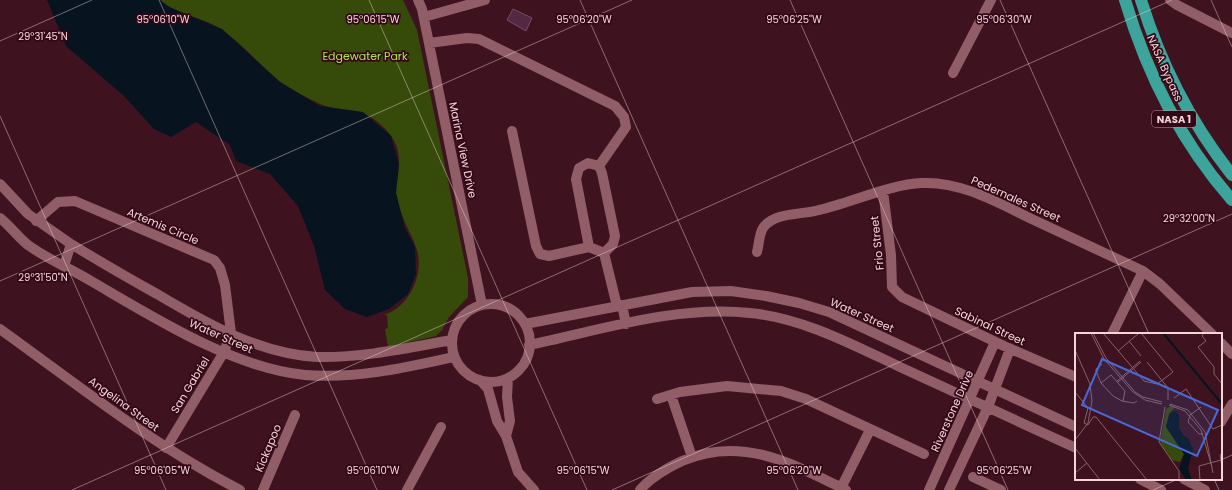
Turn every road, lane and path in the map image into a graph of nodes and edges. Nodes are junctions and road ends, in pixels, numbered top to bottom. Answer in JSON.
{"nodes":[{"id":1,"x":418,"y":0,"type":"edge"},
{"id":2,"x":485,"y":0,"type":"edge"},
{"id":3,"x":991,"y":0,"type":"edge"},
{"id":4,"x":1125,"y":0,"type":"edge"},
{"id":5,"x":1141,"y":0,"type":"edge"},
{"id":6,"x":1170,"y":0,"type":"edge"},
{"id":7,"x":424,"y":17,"type":"junction"},
{"id":8,"x":1232,"y":33,"type":"edge"},
{"id":9,"x":429,"y":42,"type":"junction"},
{"id":10,"x":952,"y":73,"type":"dead end"},
{"id":11,"x":512,"y":131,"type":"dead end"},
{"id":12,"x":598,"y":166,"type":"junction"},
{"id":13,"x":1232,"y":175,"type":"edge"},
{"id":14,"x":0,"y":184,"type":"edge"},
{"id":15,"x":883,"y":191,"type":"junction"},
{"id":16,"x":1232,"y":200,"type":"edge"},
{"id":17,"x":0,"y":218,"type":"edge"},
{"id":18,"x":36,"y":221,"type":"junction"},
{"id":19,"x":71,"y":244,"type":"junction"},
{"id":20,"x":589,"y":247,"type":"junction"},
{"id":21,"x":757,"y":252,"type":"dead end"},
{"id":22,"x":604,"y":253,"type":"junction"},
{"id":23,"x":64,"y":266,"type":"junction"},
{"id":24,"x":1143,"y":271,"type":"junction"},
{"id":25,"x":896,"y":292,"type":"joint"},
{"id":26,"x":482,"y":305,"type":"junction"},
{"id":27,"x":619,"y":306,"type":"junction"},
{"id":28,"x":525,"y":324,"type":"junction"},
{"id":29,"x":626,"y":324,"type":"junction"},
{"id":30,"x":0,"y":329,"type":"edge"},
{"id":31,"x":231,"y":333,"type":"junction"},
{"id":32,"x":1112,"y":333,"type":"edge"},
{"id":33,"x":1211,"y":333,"type":"edge"},
{"id":34,"x":452,"y":340,"type":"junction"},
{"id":35,"x":996,"y":342,"type":"junction"},
{"id":36,"x":1222,"y":344,"type":"edge"},
{"id":37,"x":529,"y":345,"type":"junction"},
{"id":38,"x":1010,"y":349,"type":"junction"},
{"id":39,"x":224,"y":352,"type":"junction"},
{"id":40,"x":1232,"y":354,"type":"edge"},
{"id":41,"x":454,"y":357,"type":"junction"},
{"id":42,"x":1075,"y":377,"type":"edge"},
{"id":43,"x":508,"y":378,"type":"junction"},
{"id":44,"x":481,"y":381,"type":"junction"},
{"id":45,"x":978,"y":381,"type":"junction"},
{"id":46,"x":994,"y":389,"type":"junction"},
{"id":47,"x":671,"y":395,"type":"junction"},
{"id":48,"x":657,"y":399,"type":"dead end"},
{"id":49,"x":970,"y":399,"type":"junction"},
{"id":50,"x":1232,"y":404,"type":"edge"},
{"id":51,"x":988,"y":407,"type":"junction"},
{"id":52,"x":295,"y":415,"type":"dead end"},
{"id":53,"x":1222,"y":420,"type":"edge"},
{"id":54,"x":1075,"y":427,"type":"edge"},
{"id":55,"x":441,"y":428,"type":"dead end"},
{"id":56,"x":870,"y":430,"type":"junction"},
{"id":57,"x":506,"y":436,"type":"junction"},
{"id":58,"x":166,"y":448,"type":"junction"},
{"id":59,"x":1075,"y":448,"type":"edge"},
{"id":60,"x":924,"y":454,"type":"dead end"},
{"id":61,"x":692,"y":457,"type":"junction"},
{"id":62,"x":973,"y":477,"type":"dead end"},
{"id":63,"x":1142,"y":480,"type":"edge"},
{"id":64,"x":1186,"y":480,"type":"edge"},
{"id":65,"x":844,"y":489,"type":"edge"},
{"id":66,"x":240,"y":490,"type":"edge"},
{"id":67,"x":263,"y":490,"type":"edge"},
{"id":68,"x":407,"y":490,"type":"edge"},
{"id":69,"x":534,"y":490,"type":"edge"},
{"id":70,"x":640,"y":490,"type":"edge"},
{"id":71,"x":929,"y":490,"type":"edge"},
{"id":72,"x":949,"y":490,"type":"edge"},
{"id":73,"x":1001,"y":490,"type":"edge"},
{"id":74,"x":1161,"y":490,"type":"edge"},
{"id":75,"x":1205,"y":490,"type":"edge"}],
"edges":[{"from":1,"to":7,"type":"street","name":"Marina View Drive"},
{"from":2,"to":7,"type":"street"},
{"from":3,"to":10,"type":"street"},
{"from":4,"to":16,"type":"highway","name":"NASA Bypass","number":"NASA 1"},
{"from":5,"to":13,"type":"highway","name":"NASA Bypass","number":"NASA 1"},
{"from":6,"to":8,"type":"street"},
{"from":7,"to":9,"type":"street","name":"Marina View Drive"},
{"from":9,"to":12,"type":"street"},
{"from":9,"to":26,"type":"street","name":"Marina View Drive"},
{"from":11,"to":20,"type":"street"},
{"from":12,"to":20,"type":"street"},
{"from":12,"to":22,"type":"street"},
{"from":14,"to":18,"type":"street","name":"Water Street"},
{"from":15,"to":21,"type":"street","name":"Pedernales Street"},
{"from":15,"to":24,"type":"street","name":"Pedernales Street"},
{"from":15,"to":25,"type":"street","name":"Frio Street"},
{"from":17,"to":23,"type":"street","name":"Water Street"},
{"from":18,"to":19,"type":"street","name":"Water Street"},
{"from":18,"to":31,"type":"street","name":"Artemis Circle"},
{"from":19,"to":23,"type":"street"},
{"from":19,"to":31,"type":"street","name":"Water Street"},
{"from":20,"to":22,"type":"street"},
{"from":22,"to":27,"type":"street"},
{"from":23,"to":39,"type":"street","name":"Water Street"},
{"from":24,"to":32,"type":"street"},
{"from":24,"to":33,"type":"street","name":"Pedernales Street"},
{"from":25,"to":35,"type":"street","name":"Sabinal Street"},
{"from":26,"to":28,"type":"street"},
{"from":26,"to":34,"type":"street"},
{"from":27,"to":28,"type":"street","name":"Water Street"},
{"from":27,"to":29,"type":"street"},
{"from":27,"to":45,"type":"street","name":"Water Street"},
{"from":28,"to":37,"type":"street"},
{"from":29,"to":37,"type":"street"},
{"from":29,"to":49,"type":"street"},
{"from":30,"to":58,"type":"street","name":"Angelina Street"},
{"from":31,"to":34,"type":"street","name":"Water Street"},
{"from":31,"to":39,"type":"street","name":"San Gabriel"},
{"from":34,"to":41,"type":"street"},
{"from":35,"to":38,"type":"street","name":"Sabinal Street"},
{"from":35,"to":45,"type":"street","name":"Riverstone Drive"},
{"from":36,"to":40,"type":"street"},
{"from":37,"to":43,"type":"street"},
{"from":38,"to":42,"type":"street","name":"Sabinal Street"},
{"from":38,"to":46,"type":"street"},
{"from":39,"to":41,"type":"street","name":"Water Street"},
{"from":39,"to":58,"type":"street","name":"San Gabriel"},
{"from":41,"to":44,"type":"street"},
{"from":43,"to":44,"type":"street"},
{"from":43,"to":57,"type":"street"},
{"from":44,"to":57,"type":"street"},
{"from":45,"to":46,"type":"street","name":"Water Street"},
{"from":45,"to":49,"type":"street","name":"Riverstone Drive"},
{"from":46,"to":51,"type":"street"},
{"from":46,"to":54,"type":"street","name":"Water Street"},
{"from":47,"to":48,"type":"street"},
{"from":47,"to":56,"type":"street"},
{"from":47,"to":61,"type":"street"},
{"from":49,"to":51,"type":"street"},
{"from":49,"to":71,"type":"street","name":"Riverstone Drive"},
{"from":50,"to":53,"type":"street"},
{"from":51,"to":59,"type":"street"},
{"from":51,"to":72,"type":"street"},
{"from":52,"to":67,"type":"street","name":"Kickapoo"},
{"from":55,"to":68,"type":"street"},
{"from":56,"to":60,"type":"street"},
{"from":56,"to":65,"type":"street"},
{"from":57,"to":69,"type":"street"},
{"from":58,"to":66,"type":"street","name":"Angelina Street"},
{"from":61,"to":65,"type":"street"},
{"from":61,"to":70,"type":"street"},
{"from":62,"to":73,"type":"street"},
{"from":63,"to":74,"type":"street"},
{"from":64,"to":75,"type":"street"}]}
